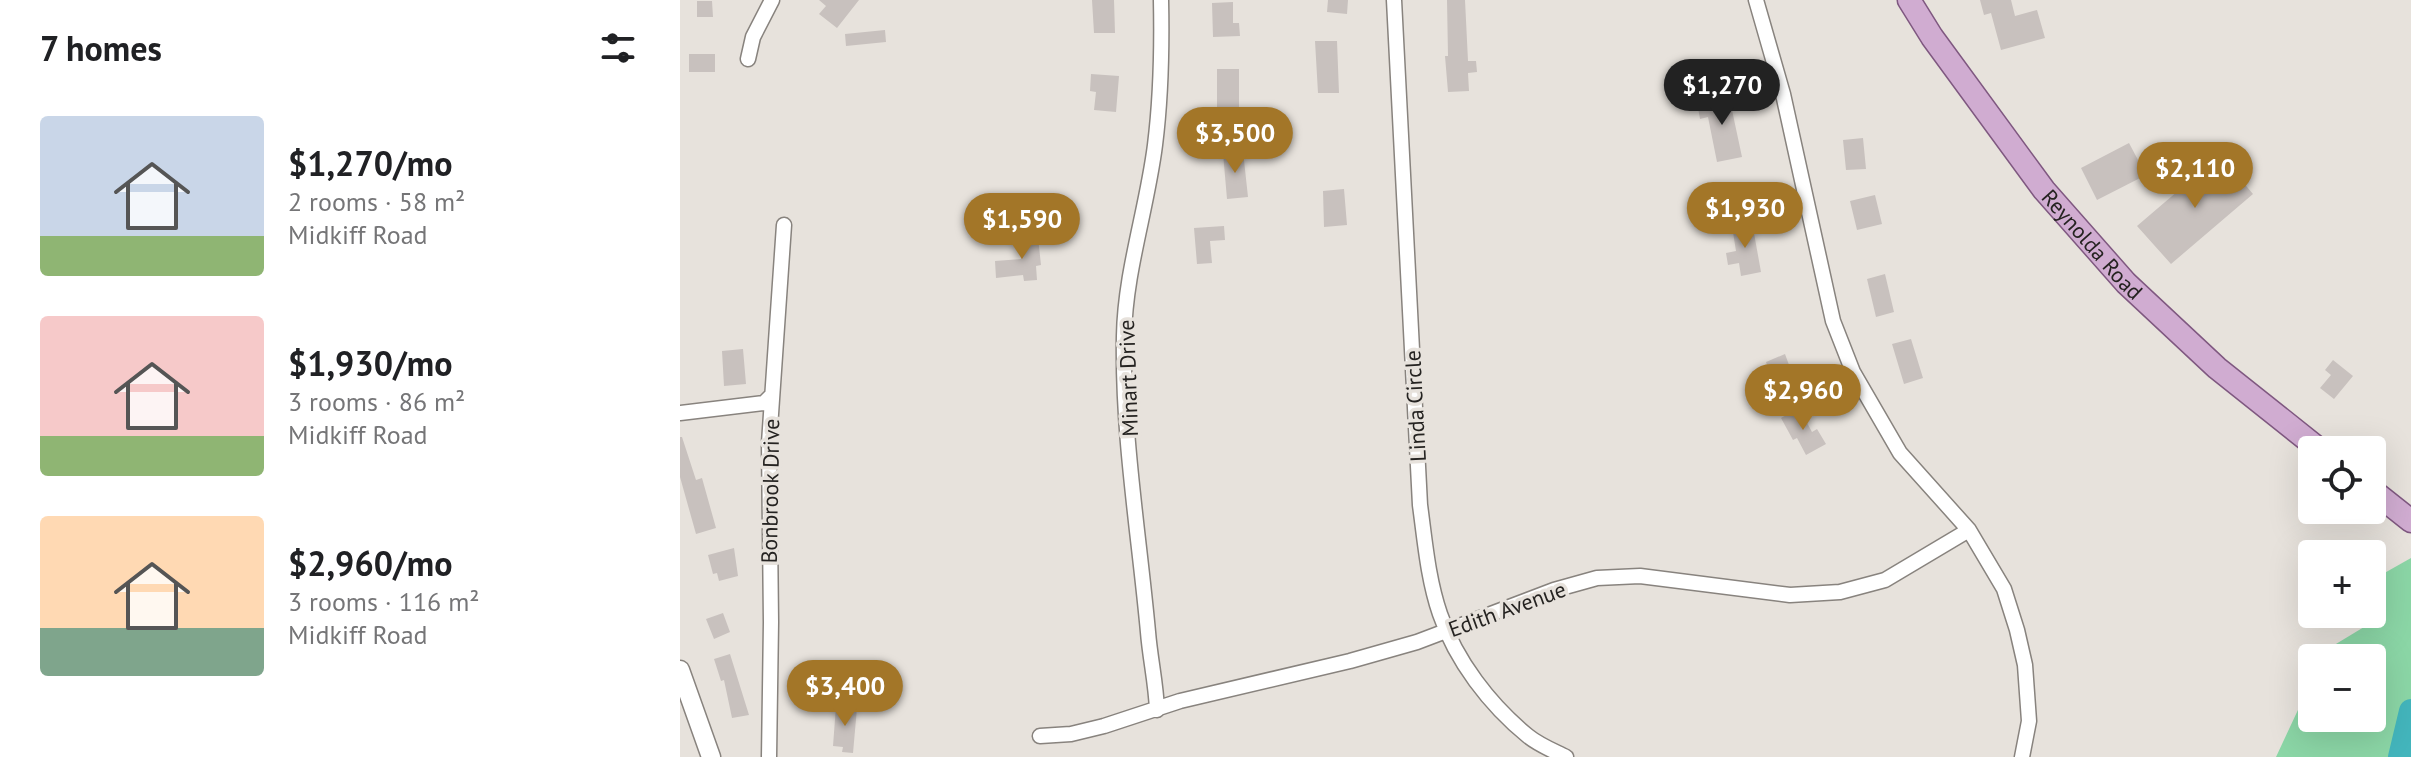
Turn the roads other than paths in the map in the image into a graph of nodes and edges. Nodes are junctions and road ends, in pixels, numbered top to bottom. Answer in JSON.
{"nodes":[{"id":1,"x":772,"y":0,"type":"edge"},
{"id":2,"x":1161,"y":0,"type":"edge"},
{"id":3,"x":1394,"y":0,"type":"edge"},
{"id":4,"x":1756,"y":0,"type":"edge"},
{"id":5,"x":1909,"y":0,"type":"edge"},
{"id":6,"x":748,"y":59,"type":"dead end"},
{"id":7,"x":784,"y":225,"type":"dead end"},
{"id":8,"x":771,"y":396,"type":"junction"},
{"id":9,"x":680,"y":413,"type":"edge"},
{"id":10,"x":2302,"y":436,"type":"edge"},
{"id":11,"x":2386,"y":501,"type":"edge"},
{"id":12,"x":2411,"y":521,"type":"edge"},
{"id":13,"x":1969,"y":530,"type":"junction"},
{"id":14,"x":1446,"y":631,"type":"junction"},
{"id":15,"x":680,"y":670,"type":"edge"},
{"id":16,"x":1157,"y":710,"type":"junction"},
{"id":17,"x":1040,"y":736,"type":"dead end"},
{"id":18,"x":711,"y":757,"type":"edge"},
{"id":19,"x":769,"y":757,"type":"edge"},
{"id":20,"x":1566,"y":757,"type":"edge"},
{"id":21,"x":2022,"y":757,"type":"edge"}],
"edges":[{"from":1,"to":6,"type":"street"},
{"from":2,"to":16,"type":"street","name":"Minart Drive"},
{"from":3,"to":14,"type":"street","name":"Linda Circle"},
{"from":4,"to":13,"type":"street"},
{"from":5,"to":10,"type":"main road","name":"Reynolda Road"},
{"from":7,"to":8,"type":"street","name":"Bonbrook Drive"},
{"from":8,"to":9,"type":"street"},
{"from":8,"to":19,"type":"street","name":"Bonbrook Drive"},
{"from":11,"to":12,"type":"main road"},
{"from":13,"to":14,"type":"street","name":"Edith Avenue"},
{"from":13,"to":21,"type":"street"},
{"from":14,"to":16,"type":"street","name":"Edith Avenue"},
{"from":14,"to":20,"type":"street","name":"Linda Circle"},
{"from":15,"to":18,"type":"street"},
{"from":16,"to":17,"type":"street","name":"Edith Avenue"}]}
